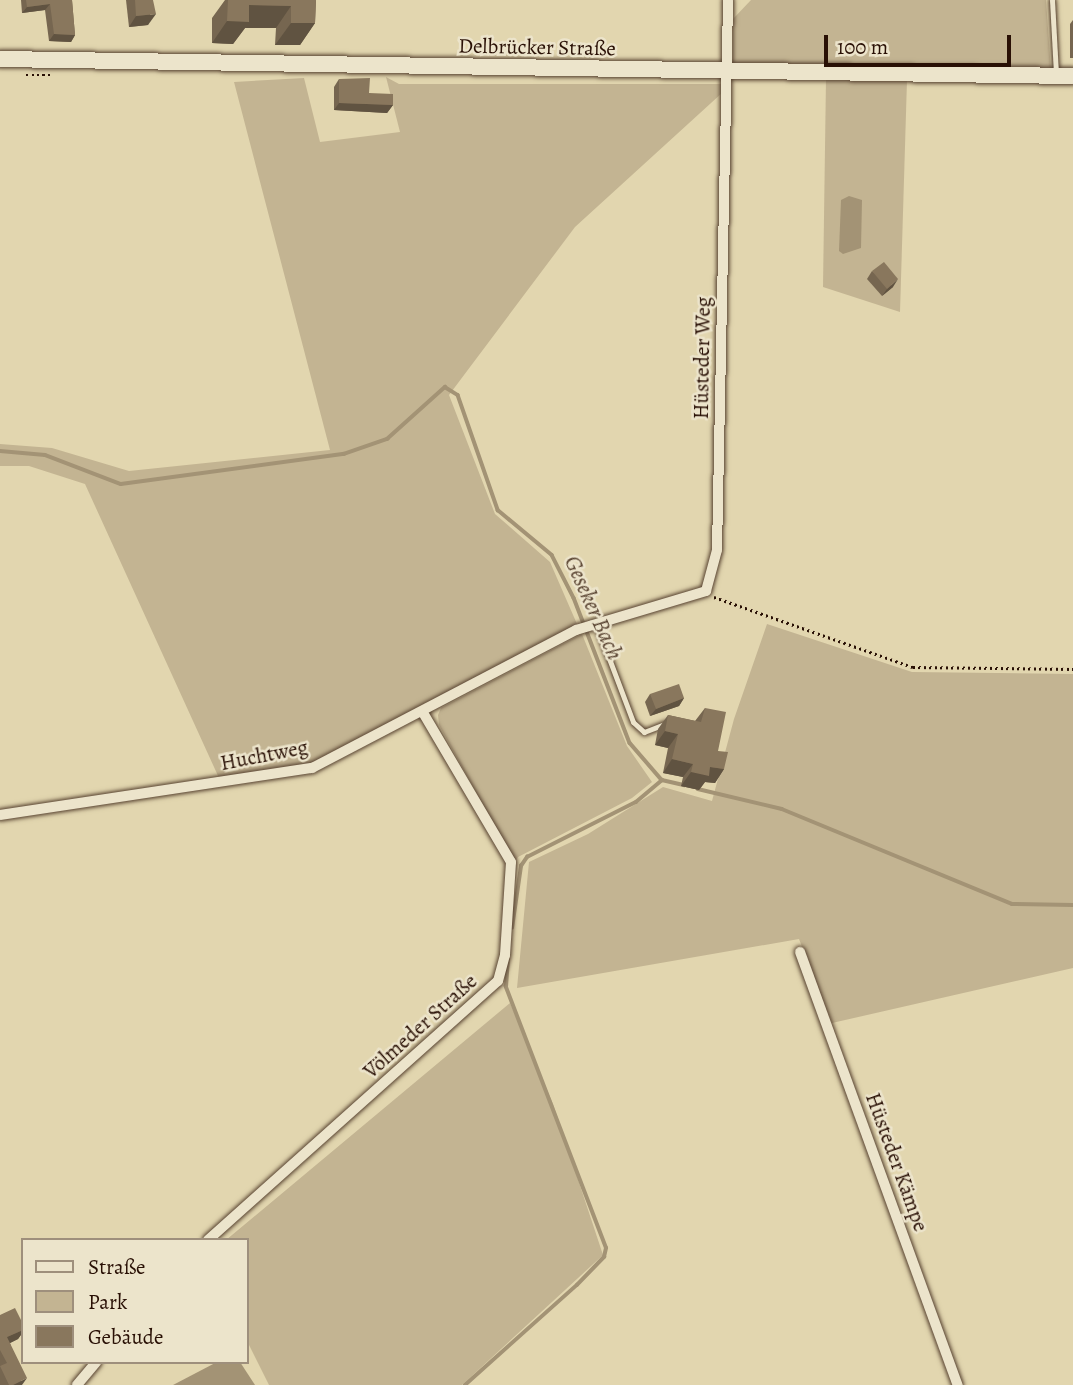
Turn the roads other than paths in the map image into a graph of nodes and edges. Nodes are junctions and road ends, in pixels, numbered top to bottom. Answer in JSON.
{"nodes":[{"id":1,"x":728,"y":0,"type":"edge"},
{"id":2,"x":1052,"y":0,"type":"edge"},
{"id":3,"x":0,"y":59,"type":"edge"},
{"id":4,"x":727,"y":71,"type":"junction"},
{"id":5,"x":1065,"y":76,"type":"edge"},
{"id":6,"x":592,"y":624,"type":"junction"},
{"id":7,"x":422,"y":711,"type":"junction"},
{"id":8,"x":676,"y":722,"type":"edge"},
{"id":9,"x":0,"y":815,"type":"edge"},
{"id":10,"x":800,"y":952,"type":"dead end"},
{"id":11,"x":210,"y":1238,"type":"edge"},
{"id":12,"x":94,"y":1364,"type":"edge"},
{"id":13,"x":77,"y":1385,"type":"edge"},
{"id":14,"x":958,"y":1385,"type":"edge"}],
"edges":[{"from":1,"to":4,"type":"street","name":"Hüsteder Weg"},
{"from":2,"to":5,"type":"lane"},
{"from":3,"to":4,"type":"main road","name":"Delbrücker Straße"},
{"from":4,"to":5,"type":"main road","name":"Delbrücker Straße"},
{"from":4,"to":6,"type":"street","name":"Hüsteder Weg"},
{"from":6,"to":7,"type":"street","name":"Huchtweg"},
{"from":6,"to":8,"type":"lane"},
{"from":7,"to":9,"type":"street","name":"Huchtweg"},
{"from":7,"to":11,"type":"street","name":"Völmeder Straße"},
{"from":10,"to":14,"type":"street","name":"Hüsteder Kämpe"},
{"from":12,"to":13,"type":"street"}]}
